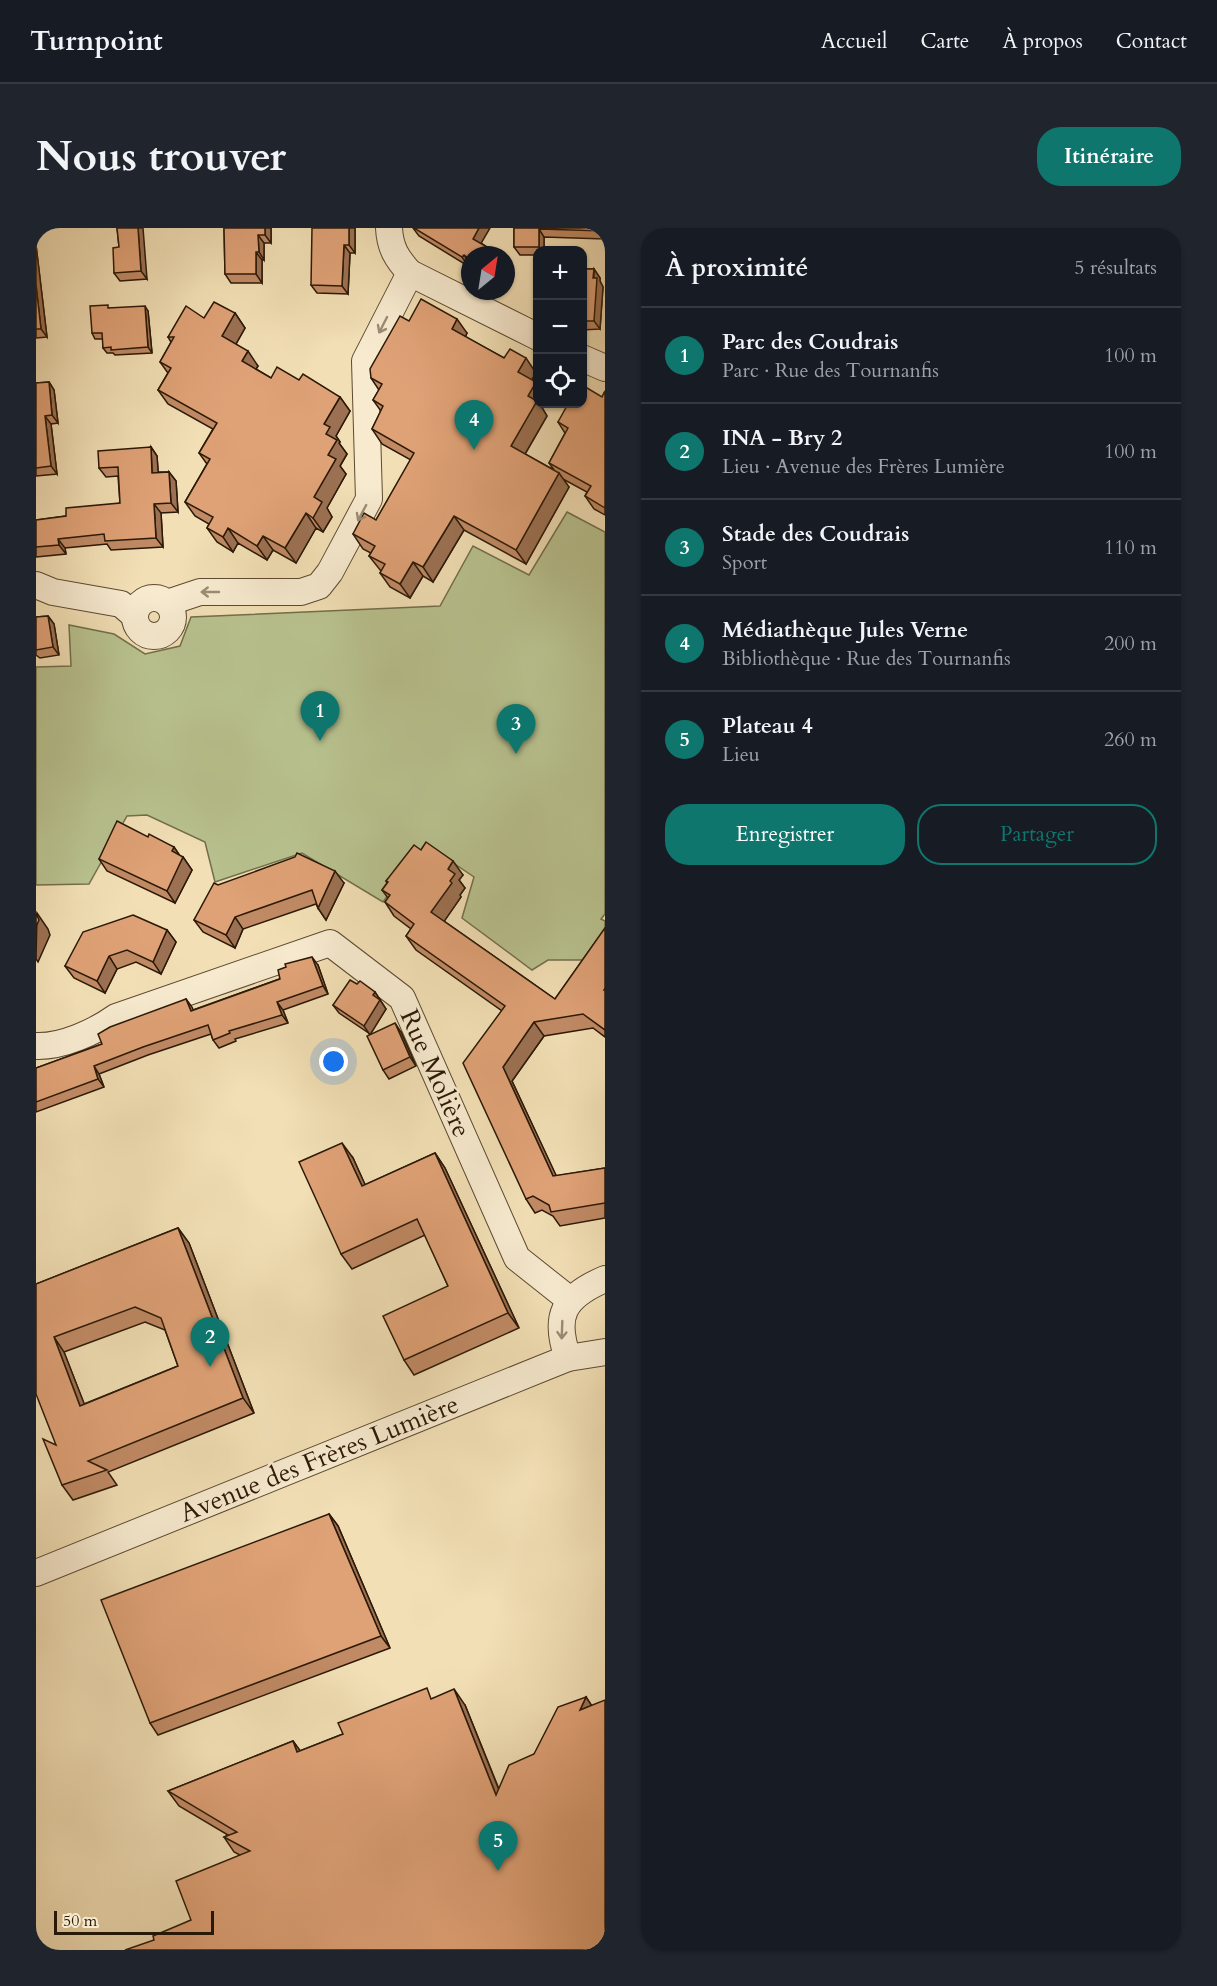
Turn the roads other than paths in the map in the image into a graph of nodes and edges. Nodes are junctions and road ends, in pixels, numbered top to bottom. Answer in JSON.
{"nodes":[{"id":1,"x":389,"y":228,"type":"edge"},
{"id":2,"x":410,"y":273,"type":"junction"},
{"id":3,"x":533,"y":335,"type":"edge"},
{"id":4,"x":587,"y":360,"type":"edge"},
{"id":5,"x":605,"y":368,"type":"edge"},
{"id":6,"x":36,"y":585,"type":"edge"},
{"id":7,"x":36,"y":1046,"type":"edge"},
{"id":8,"x":605,"y":1279,"type":"edge"},
{"id":9,"x":570,"y":1300,"type":"junction"},
{"id":10,"x":605,"y":1352,"type":"edge"},
{"id":11,"x":568,"y":1358,"type":"junction"},
{"id":12,"x":36,"y":1573,"type":"edge"}],
"edges":[{"from":1,"to":2,"type":"street"},
{"from":2,"to":3,"type":"street"},
{"from":2,"to":6,"type":"street","one_way":true},
{"from":4,"to":5,"type":"street"},
{"from":7,"to":9,"type":"street","name":"Rue Molière"},
{"from":8,"to":9,"type":"street"},
{"from":9,"to":11,"type":"street","one_way":true},
{"from":10,"to":11,"type":"street","name":"Avenue des Frères Lumière"},
{"from":11,"to":12,"type":"street","name":"Avenue des Frères Lumière"}]}
